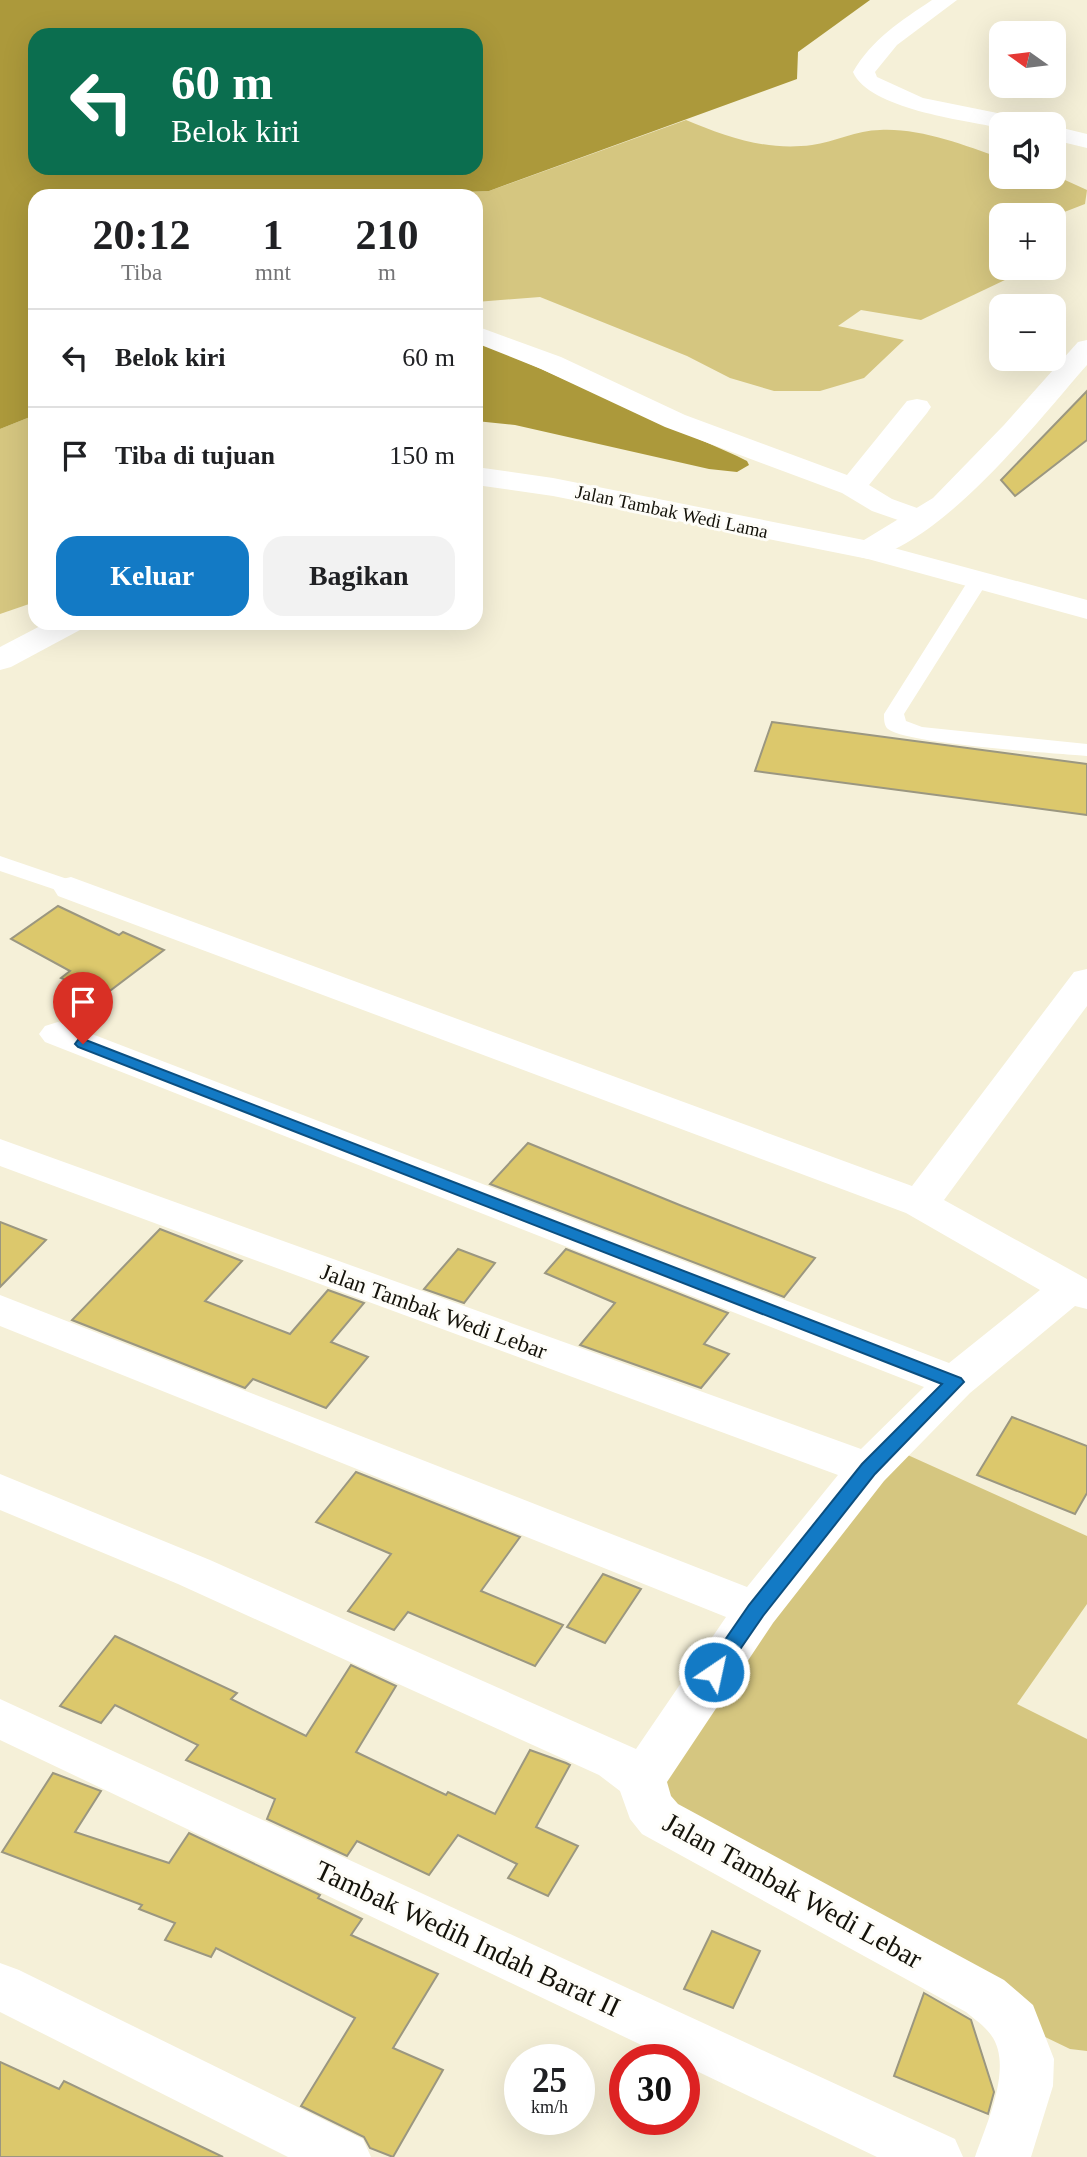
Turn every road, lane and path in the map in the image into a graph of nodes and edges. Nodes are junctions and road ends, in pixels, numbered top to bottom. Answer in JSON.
{"nodes":[{"id":1,"x":946,"y":0,"type":"edge"},
{"id":2,"x":989,"y":118,"type":"edge"},
{"id":3,"x":1066,"y":136,"type":"edge"},
{"id":4,"x":1087,"y":141,"type":"edge"},
{"id":5,"x":483,"y":337,"type":"edge"},
{"id":6,"x":1087,"y":348,"type":"edge"},
{"id":7,"x":917,"y":407,"type":"dead end"},
{"id":8,"x":483,"y":477,"type":"edge"},
{"id":9,"x":852,"y":487,"type":"junction"},
{"id":10,"x":921,"y":519,"type":"junction"},
{"id":11,"x":868,"y":550,"type":"junction"},
{"id":12,"x":966,"y":578,"type":"junction"},
{"id":13,"x":1087,"y":610,"type":"edge"},
{"id":14,"x":56,"y":630,"type":"edge"},
{"id":15,"x":0,"y":660,"type":"edge"},
{"id":16,"x":1087,"y":750,"type":"edge"},
{"id":17,"x":0,"y":863,"type":"edge"},
{"id":18,"x":71,"y":888,"type":"joint"},
{"id":19,"x":1087,"y":980,"type":"edge"},
{"id":20,"x":58,"y":1034,"type":"dead end"},
{"id":21,"x":0,"y":1152,"type":"edge"},
{"id":22,"x":920,"y":1204,"type":"junction"},
{"id":23,"x":1079,"y":1292,"type":"edge"},
{"id":24,"x":0,"y":1310,"type":"edge"},
{"id":25,"x":955,"y":1382,"type":"junction"},
{"id":26,"x":868,"y":1469,"type":"junction"},
{"id":27,"x":0,"y":1491,"type":"edge"},
{"id":28,"x":756,"y":1610,"type":"junction"},
{"id":29,"x":0,"y":1718,"type":"edge"},
{"id":30,"x":642,"y":1780,"type":"junction"},
{"id":31,"x":0,"y":1986,"type":"edge"},
{"id":32,"x":343,"y":2157,"type":"edge"},
{"id":33,"x":935,"y":2157,"type":"edge"},
{"id":34,"x":1003,"y":2157,"type":"edge"}],
"edges":[{"from":1,"to":2,"type":"street"},
{"from":3,"to":4,"type":"street"},
{"from":5,"to":9,"type":"street"},
{"from":6,"to":10,"type":"street"},
{"from":7,"to":9,"type":"street"},
{"from":8,"to":11,"type":"street","name":"Jalan Tambak Wedi Lama"},
{"from":9,"to":10,"type":"street"},
{"from":10,"to":11,"type":"street"},
{"from":11,"to":12,"type":"street","name":"Jalan Tambak Wedi Lama"},
{"from":12,"to":13,"type":"street","name":"Jalan Tambak Wedi Lama"},
{"from":12,"to":16,"type":"lane"},
{"from":14,"to":15,"type":"street"},
{"from":17,"to":18,"type":"lane"},
{"from":18,"to":22,"type":"street"},
{"from":19,"to":22,"type":"street"},
{"from":20,"to":25,"type":"street"},
{"from":21,"to":26,"type":"street","name":"Jalan Tambak Wedi Lebar"},
{"from":22,"to":23,"type":"street"},
{"from":23,"to":25,"type":"street"},
{"from":24,"to":28,"type":"street"},
{"from":25,"to":26,"type":"street"},
{"from":26,"to":28,"type":"street"},
{"from":27,"to":30,"type":"street"},
{"from":28,"to":30,"type":"street"},
{"from":29,"to":33,"type":"street","name":"Tambak Wedih Indah Barat II"},
{"from":30,"to":34,"type":"street","name":"Jalan Tambak Wedi Lebar"},
{"from":31,"to":32,"type":"street"}]}
